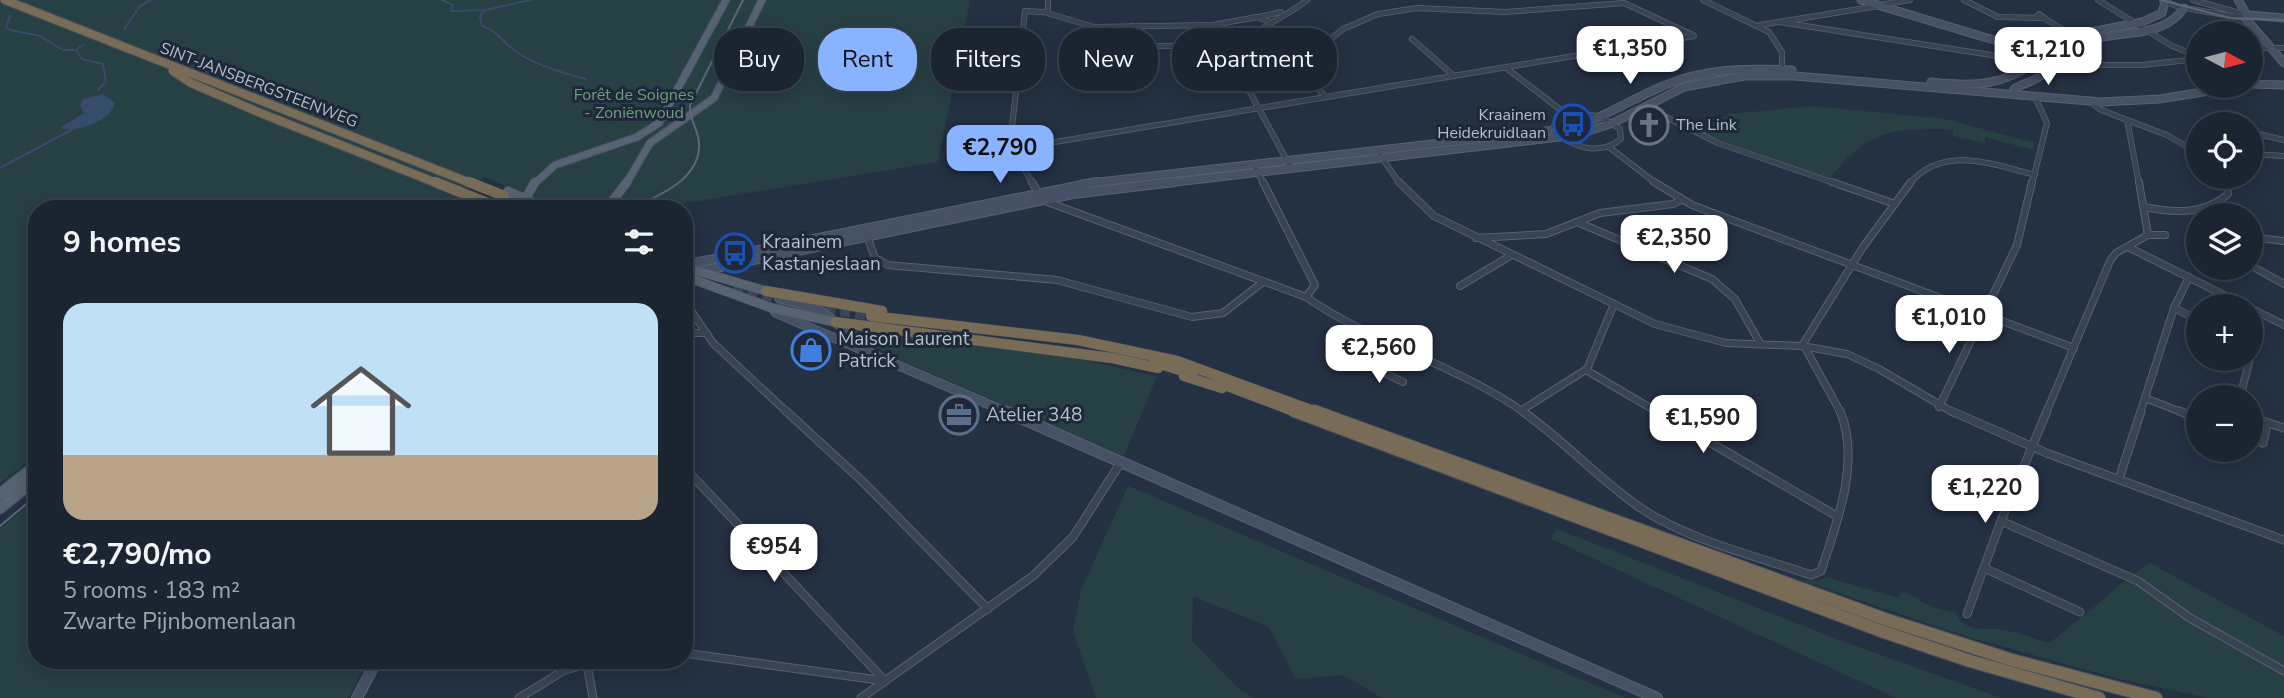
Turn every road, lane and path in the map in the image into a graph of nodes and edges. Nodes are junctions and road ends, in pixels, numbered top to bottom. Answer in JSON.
{"nodes":[{"id":1,"x":5,"y":0,"type":"edge"},
{"id":2,"x":726,"y":0,"type":"edge"},
{"id":3,"x":762,"y":0,"type":"edge"},
{"id":4,"x":1048,"y":0,"type":"edge"},
{"id":5,"x":1307,"y":0,"type":"edge"},
{"id":6,"x":1703,"y":0,"type":"edge"},
{"id":7,"x":1910,"y":0,"type":"edge"},
{"id":8,"x":1964,"y":0,"type":"edge"},
{"id":9,"x":2098,"y":0,"type":"edge"},
{"id":10,"x":2193,"y":0,"type":"edge"},
{"id":11,"x":2238,"y":0,"type":"edge"},
{"id":12,"x":2163,"y":1,"type":"edge"},
{"id":13,"x":1866,"y":2,"type":"edge"},
{"id":14,"x":1895,"y":2,"type":"junction"},
{"id":15,"x":0,"y":3,"type":"edge"},
{"id":16,"x":1881,"y":5,"type":"junction"},
{"id":17,"x":2184,"y":8,"type":"junction"},
{"id":18,"x":1048,"y":10,"type":"junction"},
{"id":19,"x":1900,"y":10,"type":"junction"},
{"id":20,"x":1281,"y":12,"type":"dead end"},
{"id":21,"x":1257,"y":17,"type":"junction"},
{"id":22,"x":2247,"y":18,"type":"junction"},
{"id":23,"x":2284,"y":20,"type":"edge"},
{"id":24,"x":1780,"y":22,"type":"junction"},
{"id":25,"x":1272,"y":23,"type":"junction"},
{"id":26,"x":2136,"y":23,"type":"junction"},
{"id":27,"x":1760,"y":25,"type":"junction"},
{"id":28,"x":1132,"y":26,"type":"joint"},
{"id":29,"x":2147,"y":30,"type":"junction"},
{"id":30,"x":1337,"y":34,"type":"edge"},
{"id":31,"x":2076,"y":35,"type":"junction"},
{"id":32,"x":1412,"y":39,"type":"dead end"},
{"id":33,"x":2263,"y":48,"type":"edge"},
{"id":34,"x":2273,"y":48,"type":"junction"},
{"id":35,"x":2284,"y":48,"type":"edge"},
{"id":36,"x":2041,"y":52,"type":"junction"},
{"id":37,"x":2186,"y":52,"type":"edge"},
{"id":38,"x":2186,"y":58,"type":"edge"},
{"id":39,"x":2056,"y":60,"type":"junction"},
{"id":40,"x":2035,"y":62,"type":"junction"},
{"id":41,"x":2284,"y":63,"type":"edge"},
{"id":42,"x":1505,"y":67,"type":"junction"},
{"id":43,"x":1781,"y":72,"type":"junction"},
{"id":44,"x":1454,"y":76,"type":"junction"},
{"id":45,"x":2263,"y":83,"type":"edge"},
{"id":46,"x":2001,"y":84,"type":"junction"},
{"id":47,"x":2284,"y":85,"type":"edge"},
{"id":48,"x":1994,"y":89,"type":"junction"},
{"id":49,"x":1316,"y":91,"type":"edge"},
{"id":50,"x":1319,"y":91,"type":"edge"},
{"id":51,"x":2013,"y":91,"type":"junction"},
{"id":52,"x":2186,"y":94,"type":"edge"},
{"id":53,"x":1326,"y":97,"type":"junction"},
{"id":54,"x":1318,"y":99,"type":"junction"},
{"id":55,"x":2036,"y":99,"type":"junction"},
{"id":56,"x":1633,"y":100,"type":"junction"},
{"id":57,"x":2091,"y":102,"type":"junction"},
{"id":58,"x":1644,"y":106,"type":"junction"},
{"id":59,"x":1258,"y":109,"type":"junction"},
{"id":60,"x":1566,"y":114,"type":"junction"},
{"id":61,"x":1601,"y":117,"type":"junction"},
{"id":62,"x":2127,"y":120,"type":"junction"},
{"id":63,"x":1613,"y":123,"type":"junction"},
{"id":64,"x":1553,"y":131,"type":"junction"},
{"id":65,"x":2263,"y":135,"type":"edge"},
{"id":66,"x":1559,"y":138,"type":"junction"},
{"id":67,"x":2284,"y":141,"type":"edge"},
{"id":68,"x":2186,"y":146,"type":"edge"},
{"id":69,"x":1609,"y":147,"type":"junction"},
{"id":70,"x":1013,"y":149,"type":"junction"},
{"id":71,"x":1377,"y":150,"type":"junction"},
{"id":72,"x":2263,"y":155,"type":"edge"},
{"id":73,"x":2284,"y":156,"type":"edge"},
{"id":74,"x":1382,"y":158,"type":"junction"},
{"id":75,"x":1289,"y":164,"type":"junction"},
{"id":76,"x":1256,"y":168,"type":"junction"},
{"id":77,"x":2035,"y":175,"type":"junction"},
{"id":78,"x":538,"y":177,"type":"junction"},
{"id":79,"x":2227,"y":189,"type":"edge"},
{"id":80,"x":1040,"y":196,"type":"junction"},
{"id":81,"x":526,"y":198,"type":"junction"},
{"id":82,"x":502,"y":199,"type":"edge"},
{"id":83,"x":530,"y":200,"type":"edge"},
{"id":84,"x":614,"y":200,"type":"edge"},
{"id":85,"x":1681,"y":200,"type":"junction"},
{"id":86,"x":1895,"y":204,"type":"junction"},
{"id":87,"x":2144,"y":207,"type":"junction"},
{"id":88,"x":934,"y":218,"type":"junction"},
{"id":89,"x":1577,"y":222,"type":"junction"},
{"id":90,"x":864,"y":228,"type":"junction"},
{"id":91,"x":2165,"y":235,"type":"dead end"},
{"id":92,"x":2148,"y":236,"type":"junction"},
{"id":93,"x":868,"y":237,"type":"junction"},
{"id":94,"x":1473,"y":238,"type":"junction"},
{"id":95,"x":2263,"y":239,"type":"edge"},
{"id":96,"x":2284,"y":241,"type":"edge"},
{"id":97,"x":2128,"y":247,"type":"junction"},
{"id":98,"x":1510,"y":256,"type":"junction"},
{"id":99,"x":745,"y":257,"type":"junction"},
{"id":100,"x":693,"y":265,"type":"edge"},
{"id":101,"x":729,"y":265,"type":"junction"},
{"id":102,"x":1854,"y":266,"type":"junction"},
{"id":103,"x":693,"y":269,"type":"edge"},
{"id":104,"x":698,"y":271,"type":"junction"},
{"id":105,"x":693,"y":272,"type":"edge"},
{"id":106,"x":2263,"y":272,"type":"edge"},
{"id":107,"x":2186,"y":276,"type":"edge"},
{"id":108,"x":693,"y":278,"type":"edge"},
{"id":109,"x":2188,"y":280,"type":"edge"},
{"id":110,"x":2193,"y":280,"type":"edge"},
{"id":111,"x":1263,"y":282,"type":"junction"},
{"id":112,"x":736,"y":283,"type":"junction"},
{"id":113,"x":2284,"y":284,"type":"edge"},
{"id":114,"x":1460,"y":286,"type":"dead end"},
{"id":115,"x":766,"y":291,"type":"junction"},
{"id":116,"x":2222,"y":294,"type":"edge"},
{"id":117,"x":1306,"y":297,"type":"junction"},
{"id":118,"x":1614,"y":304,"type":"junction"},
{"id":119,"x":772,"y":308,"type":"junction"},
{"id":120,"x":2174,"y":308,"type":"junction"},
{"id":121,"x":693,"y":313,"type":"edge"},
{"id":122,"x":1984,"y":314,"type":"junction"},
{"id":123,"x":2186,"y":314,"type":"edge"},
{"id":124,"x":2263,"y":314,"type":"edge"},
{"id":125,"x":835,"y":322,"type":"junction"},
{"id":126,"x":2284,"y":325,"type":"edge"},
{"id":127,"x":849,"y":329,"type":"junction"},
{"id":128,"x":706,"y":332,"type":"junction"},
{"id":129,"x":693,"y":333,"type":"edge"},
{"id":130,"x":1390,"y":340,"type":"junction"},
{"id":131,"x":1760,"y":344,"type":"junction"},
{"id":132,"x":1802,"y":344,"type":"junction"},
{"id":133,"x":2074,"y":348,"type":"junction"},
{"id":134,"x":1149,"y":351,"type":"junction"},
{"id":135,"x":1352,"y":358,"type":"dead end"},
{"id":136,"x":894,"y":363,"type":"junction"},
{"id":137,"x":1366,"y":364,"type":"junction"},
{"id":138,"x":1171,"y":370,"type":"junction"},
{"id":139,"x":1586,"y":370,"type":"junction"},
{"id":140,"x":1404,"y":382,"type":"dead end"},
{"id":141,"x":2145,"y":398,"type":"junction"},
{"id":142,"x":1939,"y":407,"type":"junction"},
{"id":143,"x":1522,"y":410,"type":"junction"},
{"id":144,"x":2186,"y":413,"type":"edge"},
{"id":145,"x":2263,"y":422,"type":"edge"},
{"id":146,"x":2267,"y":423,"type":"junction"},
{"id":147,"x":2284,"y":428,"type":"edge"},
{"id":148,"x":2263,"y":443,"type":"edge"},
{"id":149,"x":2032,"y":448,"type":"junction"},
{"id":150,"x":1121,"y":462,"type":"junction"},
{"id":151,"x":28,"y":472,"type":"edge"},
{"id":152,"x":693,"y":477,"type":"edge"},
{"id":153,"x":2119,"y":480,"type":"junction"},
{"id":154,"x":28,"y":485,"type":"edge"},
{"id":155,"x":0,"y":494,"type":"edge"},
{"id":156,"x":0,"y":508,"type":"edge"},
{"id":157,"x":1835,"y":515,"type":"junction"},
{"id":158,"x":2001,"y":521,"type":"junction"},
{"id":159,"x":2284,"y":540,"type":"edge"},
{"id":160,"x":1984,"y":568,"type":"junction"},
{"id":161,"x":988,"y":609,"type":"junction"},
{"id":162,"x":2080,"y":612,"type":"dead end"},
{"id":163,"x":1967,"y":614,"type":"dead end"},
{"id":164,"x":693,"y":654,"type":"edge"},
{"id":165,"x":372,"y":669,"type":"edge"},
{"id":166,"x":570,"y":669,"type":"edge"},
{"id":167,"x":588,"y":669,"type":"edge"},
{"id":168,"x":563,"y":671,"type":"joint"},
{"id":169,"x":2284,"y":671,"type":"edge"},
{"id":170,"x":885,"y":681,"type":"junction"},
{"id":171,"x":357,"y":698,"type":"edge"},
{"id":172,"x":519,"y":698,"type":"edge"},
{"id":173,"x":593,"y":698,"type":"edge"},
{"id":174,"x":861,"y":698,"type":"edge"},
{"id":175,"x":1657,"y":698,"type":"edge"},
{"id":176,"x":2099,"y":698,"type":"edge"},
{"id":177,"x":2156,"y":698,"type":"edge"}],
"edges":[{"from":1,"to":82,"type":"highway","name":"SINT-JANSBERGSTEENWEG"},
{"from":2,"to":78,"type":"main road"},
{"from":3,"to":84,"type":"main road"},
{"from":4,"to":18,"type":"street"},
{"from":5,"to":25,"type":"street"},
{"from":6,"to":27,"type":"street"},
{"from":7,"to":14,"type":"street"},
{"from":8,"to":31,"type":"street"},
{"from":9,"to":26,"type":"street"},
{"from":10,"to":22,"type":"street"},
{"from":11,"to":22,"type":"street"},
{"from":12,"to":17,"type":"street"},
{"from":12,"to":26,"type":"street"},
{"from":13,"to":16,"type":"street"},
{"from":13,"to":24,"type":"street"},
{"from":14,"to":16,"type":"street"},
{"from":14,"to":19,"type":"street"},
{"from":15,"to":82,"type":"highway","name":"SINT-JANSBERGSTEENWEG"},
{"from":16,"to":19,"type":"street"},
{"from":16,"to":36,"type":"street"},
{"from":17,"to":22,"type":"street"},
{"from":17,"to":29,"type":"street"},
{"from":18,"to":28,"type":"street"},
{"from":18,"to":70,"type":"street"},
{"from":19,"to":36,"type":"street"},
{"from":20,"to":21,"type":"street"},
{"from":21,"to":25,"type":"street"},
{"from":21,"to":28,"type":"street"},
{"from":22,"to":23,"type":"street"},
{"from":22,"to":34,"type":"street"},
{"from":24,"to":27,"type":"street"},
{"from":24,"to":40,"type":"street"},
{"from":25,"to":59,"type":"street"},
{"from":26,"to":29,"type":"street"},
{"from":26,"to":31,"type":"street"},
{"from":27,"to":43,"type":"street"},
{"from":29,"to":37,"type":"street"},
{"from":29,"to":39,"type":"street"},
{"from":30,"to":42,"type":"street"},
{"from":31,"to":36,"type":"street"},
{"from":32,"to":44,"type":"street"},
{"from":33,"to":34,"type":"street"},
{"from":34,"to":35,"type":"street"},
{"from":34,"to":41,"type":"street"},
{"from":36,"to":39,"type":"street"},
{"from":36,"to":40,"type":"street"},
{"from":38,"to":39,"type":"street"},
{"from":39,"to":40,"type":"street"},
{"from":39,"to":51,"type":"street"},
{"from":40,"to":46,"type":"street"},
{"from":42,"to":44,"type":"street"},
{"from":42,"to":60,"type":"street"},
{"from":43,"to":48,"type":"street"},
{"from":43,"to":56,"type":"street"},
{"from":43,"to":58,"type":"street"},
{"from":44,"to":53,"type":"street"},
{"from":45,"to":47,"type":"street"},
{"from":46,"to":48,"type":"street"},
{"from":46,"to":51,"type":"street"},
{"from":48,"to":51,"type":"street"},
{"from":49,"to":54,"type":"street"},
{"from":50,"to":53,"type":"street"},
{"from":51,"to":55,"type":"street"},
{"from":52,"to":57,"type":"street"},
{"from":53,"to":54,"type":"street"},
{"from":54,"to":59,"type":"street"},
{"from":55,"to":57,"type":"street"},
{"from":55,"to":77,"type":"street"},
{"from":56,"to":58,"type":"street"},
{"from":56,"to":61,"type":"street"},
{"from":57,"to":62,"type":"street"},
{"from":58,"to":63,"type":"street"},
{"from":58,"to":86,"type":"street"},
{"from":59,"to":70,"type":"street"},
{"from":59,"to":75,"type":"street"},
{"from":60,"to":61,"type":"street"},
{"from":60,"to":64,"type":"street"},
{"from":61,"to":63,"type":"street"},
{"from":61,"to":64,"type":"street"},
{"from":62,"to":68,"type":"street"},
{"from":62,"to":87,"type":"street"},
{"from":63,"to":66,"type":"street"},
{"from":63,"to":69,"type":"street"},
{"from":64,"to":66,"type":"street"},
{"from":64,"to":71,"type":"street"},
{"from":65,"to":67,"type":"street"},
{"from":66,"to":69,"type":"street"},
{"from":66,"to":74,"type":"street"},
{"from":69,"to":85,"type":"street"},
{"from":70,"to":80,"type":"street"},
{"from":71,"to":74,"type":"street"},
{"from":71,"to":75,"type":"street"},
{"from":72,"to":73,"type":"street"},
{"from":74,"to":75,"type":"street"},
{"from":74,"to":94,"type":"street"},
{"from":75,"to":76,"type":"street"},
{"from":76,"to":80,"type":"street"},
{"from":76,"to":117,"type":"street"},
{"from":77,"to":86,"type":"street"},
{"from":77,"to":122,"type":"street"},
{"from":78,"to":81,"type":"main road"},
{"from":78,"to":82,"type":"main road"},
{"from":79,"to":87,"type":"street"},
{"from":80,"to":88,"type":"street"},
{"from":80,"to":111,"type":"street"},
{"from":81,"to":82,"type":"main road"},
{"from":81,"to":83,"type":"main road"},
{"from":85,"to":89,"type":"street"},
{"from":85,"to":102,"type":"street"},
{"from":86,"to":102,"type":"street"},
{"from":87,"to":92,"type":"street"},
{"from":88,"to":90,"type":"street"},
{"from":88,"to":93,"type":"street"},
{"from":89,"to":94,"type":"street"},
{"from":89,"to":131,"type":"street"},
{"from":90,"to":93,"type":"street"},
{"from":90,"to":99,"type":"street"},
{"from":91,"to":92,"type":"street"},
{"from":92,"to":97,"type":"street"},
{"from":93,"to":99,"type":"street"},
{"from":93,"to":111,"type":"street"},
{"from":94,"to":98,"type":"street"},
{"from":95,"to":96,"type":"street"},
{"from":97,"to":107,"type":"street"},
{"from":97,"to":133,"type":"street"},
{"from":98,"to":114,"type":"street"},
{"from":98,"to":118,"type":"street"},
{"from":99,"to":100,"type":"street"},
{"from":99,"to":101,"type":"street"},
{"from":101,"to":104,"type":"street"},
{"from":101,"to":112,"type":"street"},
{"from":102,"to":122,"type":"street"},
{"from":102,"to":132,"type":"street"},
{"from":103,"to":104,"type":"main road"},
{"from":104,"to":105,"type":"street"},
{"from":104,"to":112,"type":"main road"},
{"from":106,"to":113,"type":"street"},
{"from":108,"to":119,"type":"main road"},
{"from":109,"to":120,"type":"street"},
{"from":110,"to":116,"type":"street"},
{"from":111,"to":117,"type":"street"},
{"from":112,"to":115,"type":"main road"},
{"from":115,"to":125,"type":"street"},
{"from":115,"to":134,"type":"highway"},
{"from":117,"to":130,"type":"street"},
{"from":118,"to":131,"type":"street"},
{"from":118,"to":139,"type":"street"},
{"from":119,"to":125,"type":"main road"},
{"from":119,"to":136,"type":"street"},
{"from":120,"to":123,"type":"street"},
{"from":120,"to":141,"type":"street"},
{"from":121,"to":128,"type":"street"},
{"from":122,"to":133,"type":"street"},
{"from":122,"to":142,"type":"street"},
{"from":124,"to":126,"type":"street"},
{"from":125,"to":127,"type":"highway"},
{"from":127,"to":136,"type":"main road"},
{"from":127,"to":138,"type":"highway"},
{"from":128,"to":129,"type":"street"},
{"from":128,"to":161,"type":"street"},
{"from":130,"to":137,"type":"street"},
{"from":130,"to":143,"type":"street"},
{"from":131,"to":132,"type":"street"},
{"from":132,"to":142,"type":"street"},
{"from":132,"to":157,"type":"street"},
{"from":133,"to":149,"type":"street"},
{"from":134,"to":138,"type":"highway"},
{"from":134,"to":177,"type":"highway"},
{"from":135,"to":137,"type":"street"},
{"from":136,"to":150,"type":"street"},
{"from":137,"to":140,"type":"street"},
{"from":138,"to":176,"type":"highway"},
{"from":139,"to":143,"type":"street"},
{"from":139,"to":157,"type":"street"},
{"from":141,"to":144,"type":"street"},
{"from":141,"to":153,"type":"street"},
{"from":142,"to":149,"type":"street"},
{"from":143,"to":157,"type":"street"},
{"from":145,"to":146,"type":"street"},
{"from":146,"to":147,"type":"street"},
{"from":146,"to":148,"type":"street"},
{"from":149,"to":153,"type":"street"},
{"from":149,"to":158,"type":"street"},
{"from":150,"to":161,"type":"street"},
{"from":150,"to":175,"type":"street"},
{"from":151,"to":155,"type":"main road"},
{"from":152,"to":170,"type":"street"},
{"from":153,"to":159,"type":"street"},
{"from":154,"to":156,"type":"main road"},
{"from":158,"to":160,"type":"street"},
{"from":158,"to":169,"type":"street"},
{"from":160,"to":162,"type":"street"},
{"from":160,"to":163,"type":"street"},
{"from":161,"to":170,"type":"street"},
{"from":164,"to":170,"type":"street"},
{"from":165,"to":171,"type":"street"},
{"from":166,"to":168,"type":"street"},
{"from":167,"to":173,"type":"street"},
{"from":168,"to":172,"type":"street"},
{"from":170,"to":174,"type":"street"}]}
